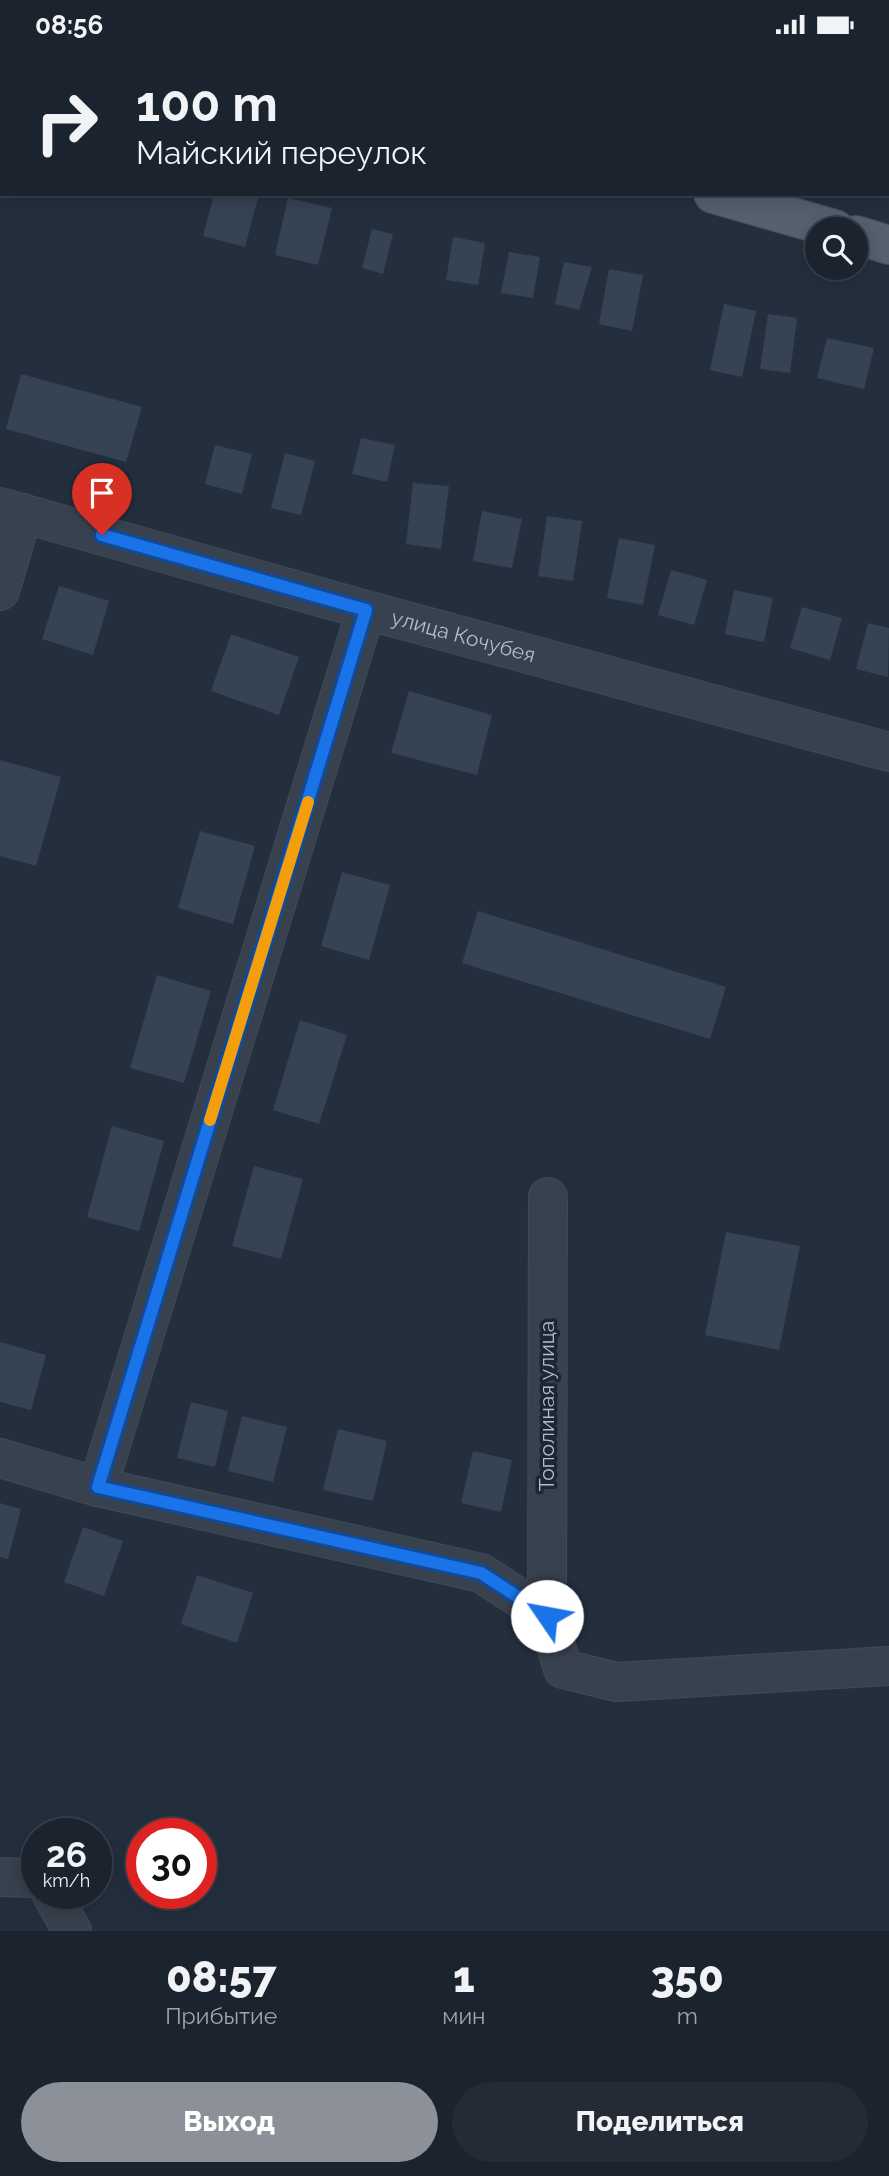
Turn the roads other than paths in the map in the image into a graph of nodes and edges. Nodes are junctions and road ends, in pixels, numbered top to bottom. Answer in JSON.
{"nodes":[{"id":1,"x":720,"y":196,"type":"edge"},
{"id":2,"x":805,"y":220,"type":"edge"},
{"id":3,"x":868,"y":239,"type":"edge"},
{"id":4,"x":889,"y":245,"type":"edge"},
{"id":5,"x":11,"y":510,"type":"edge"},
{"id":6,"x":0,"y":591,"type":"edge"},
{"id":7,"x":366,"y":610,"type":"junction"},
{"id":8,"x":889,"y":752,"type":"edge"},
{"id":9,"x":548,"y":1197,"type":"dead end"},
{"id":10,"x":0,"y":1458,"type":"edge"},
{"id":11,"x":98,"y":1487,"type":"junction"},
{"id":12,"x":547,"y":1616,"type":"junction"},
{"id":13,"x":889,"y":1666,"type":"edge"},
{"id":14,"x":0,"y":1877,"type":"edge"},
{"id":15,"x":21,"y":1878,"type":"edge"},
{"id":16,"x":60,"y":1909,"type":"edge"},
{"id":17,"x":72,"y":1931,"type":"edge"}],
"edges":[{"from":1,"to":2,"type":"main road"},
{"from":3,"to":4,"type":"main road"},
{"from":5,"to":6,"type":"street"},
{"from":5,"to":7,"type":"street","name":"улица Кочубея"},
{"from":7,"to":8,"type":"street","name":"улица Кочубея"},
{"from":7,"to":11,"type":"street"},
{"from":9,"to":12,"type":"street","name":"Тополиная улица"},
{"from":10,"to":11,"type":"street"},
{"from":11,"to":12,"type":"street"},
{"from":12,"to":13,"type":"street","name":"Тополиная улица"},
{"from":14,"to":15,"type":"street"},
{"from":16,"to":17,"type":"street"}]}
